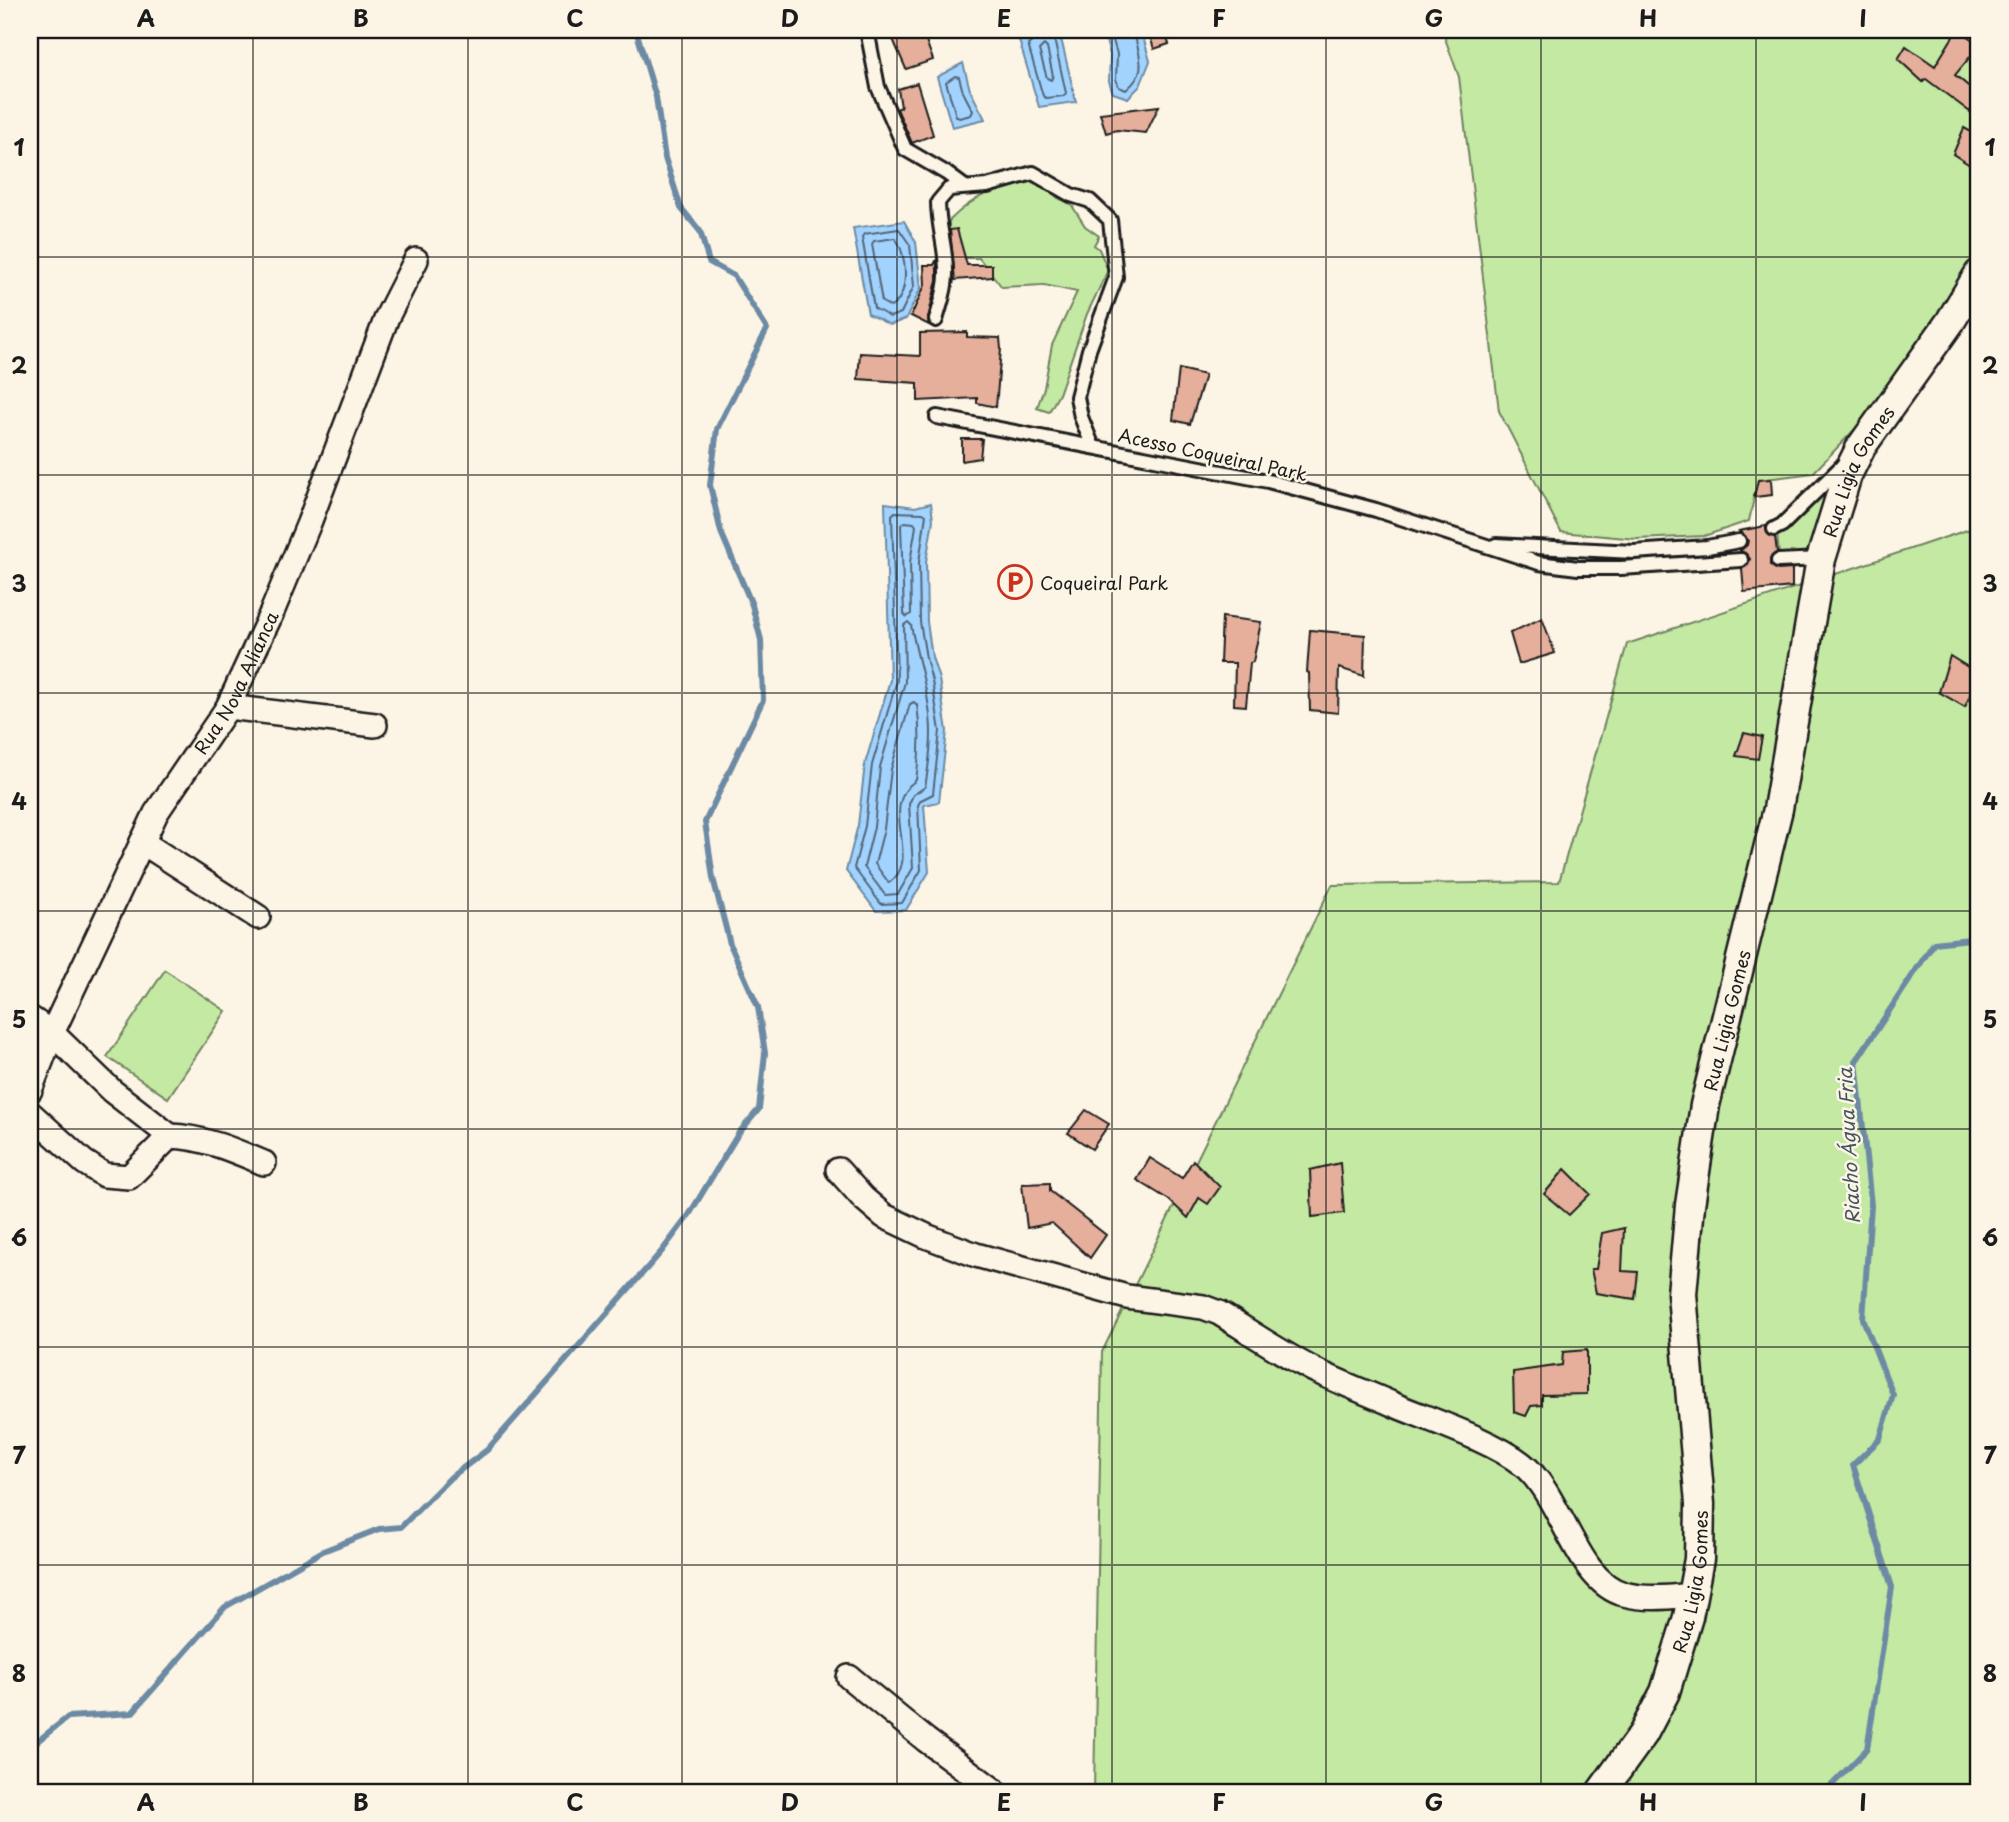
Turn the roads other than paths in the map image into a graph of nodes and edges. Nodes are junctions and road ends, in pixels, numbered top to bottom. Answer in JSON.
{"nodes":[{"id":1,"x":867,"y":30,"type":"edge"},
{"id":2,"x":965,"y":187,"type":"junction"},
{"id":3,"x":416,"y":260,"type":"dead end"},
{"id":4,"x":1979,"y":274,"type":"edge"},
{"id":5,"x":936,"y":320,"type":"dead end"},
{"id":6,"x":937,"y":417,"type":"dead end"},
{"id":7,"x":1093,"y":447,"type":"junction"},
{"id":8,"x":1861,"y":447,"type":"junction"},
{"id":9,"x":1774,"y":528,"type":"dead end"},
{"id":10,"x":1740,"y":541,"type":"dead end"},
{"id":11,"x":1478,"y":544,"type":"junction"},
{"id":12,"x":1821,"y":559,"type":"junction"},
{"id":13,"x":1741,"y":560,"type":"dead end"},
{"id":14,"x":1778,"y":561,"type":"dead end"},
{"id":15,"x":228,"y":707,"type":"junction"},
{"id":16,"x":375,"y":724,"type":"dead end"},
{"id":17,"x":142,"y":842,"type":"junction"},
{"id":18,"x":258,"y":917,"type":"dead end"},
{"id":19,"x":30,"y":1018,"type":"edge"},
{"id":20,"x":52,"y":1033,"type":"junction"},
{"id":21,"x":30,"y":1090,"type":"edge"},
{"id":22,"x":30,"y":1113,"type":"edge"},
{"id":23,"x":170,"y":1136,"type":"junction"},
{"id":24,"x":264,"y":1163,"type":"dead end"},
{"id":25,"x":838,"y":1170,"type":"dead end"},
{"id":26,"x":1693,"y":1595,"type":"junction"},
{"id":27,"x":849,"y":1677,"type":"dead end"},
{"id":28,"x":996,"y":1792,"type":"edge"},
{"id":29,"x":1601,"y":1792,"type":"edge"}],
"edges":[{"from":1,"to":2,"type":"lane"},
{"from":2,"to":5,"type":"lane"},
{"from":2,"to":7,"type":"lane"},
{"from":3,"to":15,"type":"street","name":"Rua Nova Alianca"},
{"from":4,"to":8,"type":"street","name":"Rua Ligia Gomes"},
{"from":6,"to":7,"type":"lane","name":"Acesso Coqueiral Park"},
{"from":7,"to":11,"type":"lane","name":"Acesso Coqueiral Park"},
{"from":8,"to":9,"type":"lane"},
{"from":8,"to":12,"type":"street","name":"Rua Ligia Gomes"},
{"from":10,"to":11,"type":"lane","name":"Acesso Coqueiral Park"},
{"from":11,"to":13,"type":"lane","name":"Acesso Coqueiral Park"},
{"from":12,"to":14,"type":"lane"},
{"from":12,"to":26,"type":"street","name":"Rua Ligia Gomes"},
{"from":15,"to":16,"type":"street"},
{"from":15,"to":17,"type":"street","name":"Rua Nova Alianca"},
{"from":17,"to":18,"type":"street"},
{"from":17,"to":20,"type":"street","name":"Rua Nova Alianca"},
{"from":19,"to":20,"type":"street"},
{"from":20,"to":21,"type":"street","name":"Rua Nova Alianca"},
{"from":20,"to":23,"type":"street"},
{"from":22,"to":23,"type":"street"},
{"from":23,"to":24,"type":"street"},
{"from":25,"to":26,"type":"street"},
{"from":26,"to":29,"type":"street","name":"Rua Ligia Gomes"},
{"from":27,"to":28,"type":"street"}]}
